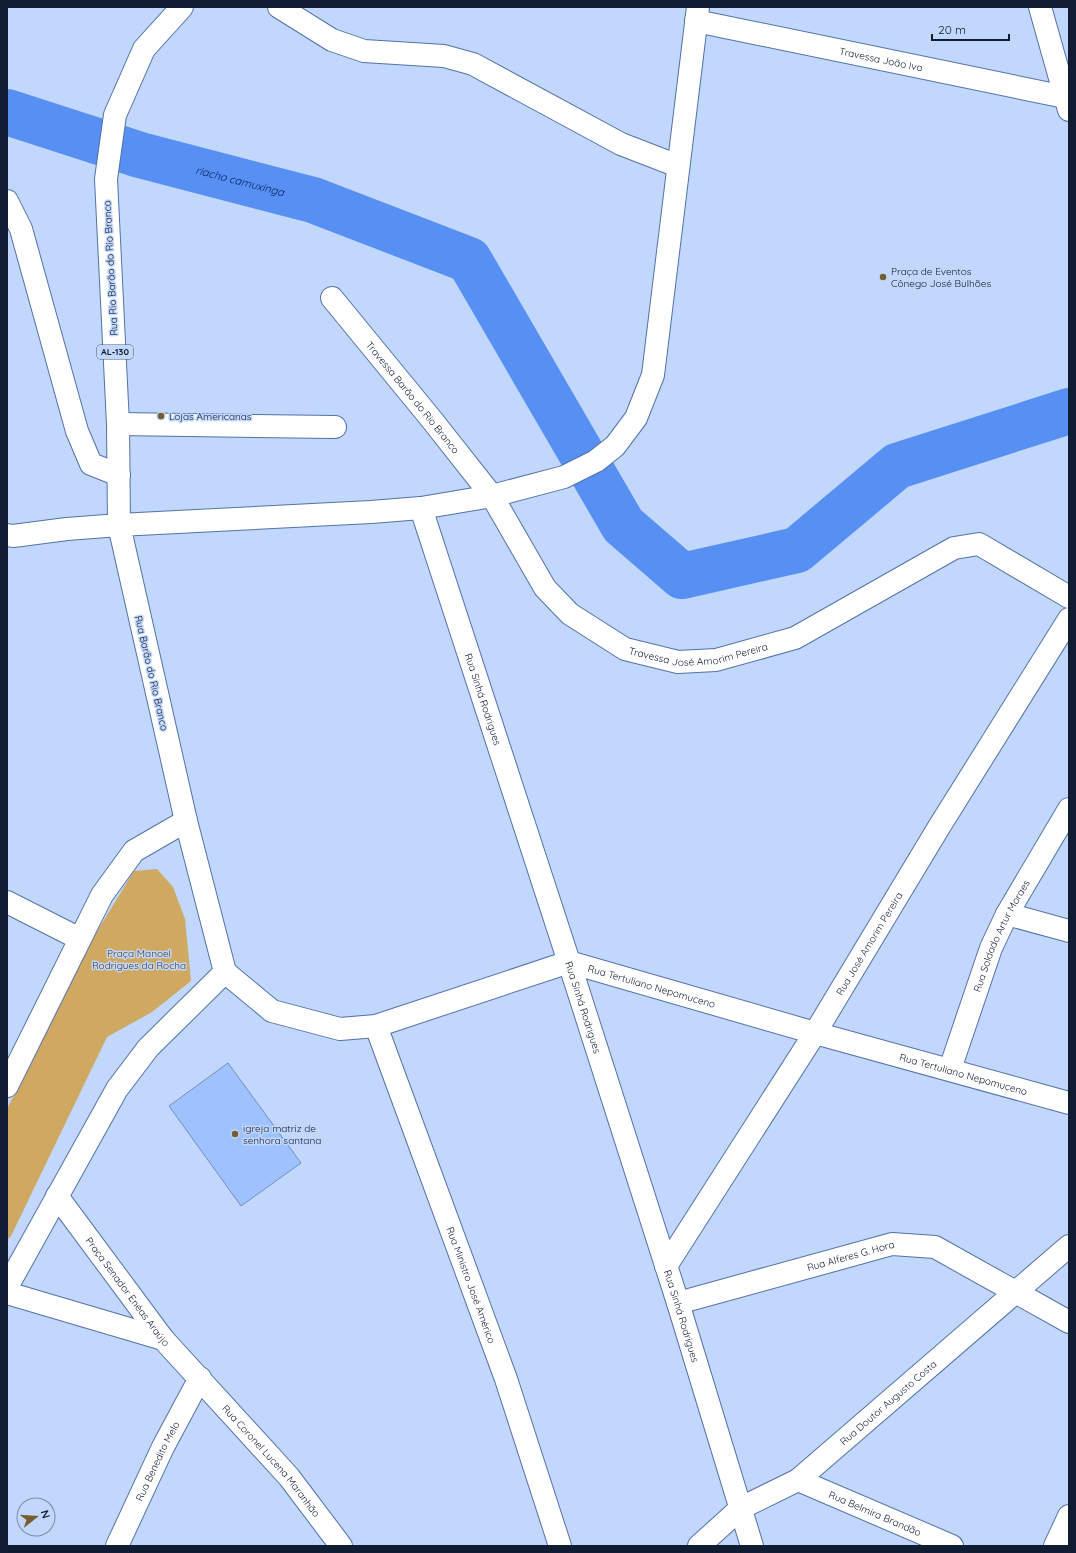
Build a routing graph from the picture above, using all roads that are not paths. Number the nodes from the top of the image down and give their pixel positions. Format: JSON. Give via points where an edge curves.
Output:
{"nodes":[{"id":1,"x":182,"y":7,"type":"edge"},
{"id":2,"x":279,"y":7,"type":"edge"},
{"id":3,"x":1040,"y":7,"type":"edge"},
{"id":4,"x":697,"y":14,"type":"edge"},
{"id":5,"x":1068,"y":101,"type":"edge"},
{"id":6,"x":678,"y":166,"type":"junction"},
{"id":7,"x":7,"y":201,"type":"edge"},
{"id":8,"x":332,"y":298,"type":"dead end"},
{"id":9,"x":118,"y":424,"type":"junction"},
{"id":10,"x":335,"y":427,"type":"dead end"},
{"id":11,"x":118,"y":475,"type":"junction"},
{"id":12,"x":492,"y":496,"type":"junction"},
{"id":13,"x":421,"y":508,"type":"junction"},
{"id":14,"x":119,"y":525,"type":"junction"},
{"id":15,"x":9,"y":537,"type":"edge"},
{"id":16,"x":1069,"y":597,"type":"edge"},
{"id":17,"x":1069,"y":619,"type":"edge"},
{"id":18,"x":1069,"y":809,"type":"edge"},
{"id":19,"x":186,"y":821,"type":"junction"},
{"id":20,"x":7,"y":902,"type":"edge"},
{"id":21,"x":1007,"y":914,"type":"junction"},
{"id":22,"x":1069,"y":931,"type":"edge"},
{"id":23,"x":80,"y":939,"type":"junction"},
{"id":24,"x":570,"y":962,"type":"junction"},
{"id":25,"x":225,"y":972,"type":"junction"},
{"id":26,"x":376,"y":1026,"type":"junction"},
{"id":27,"x":815,"y":1033,"type":"junction"},
{"id":28,"x":950,"y":1069,"type":"junction"},
{"id":29,"x":7,"y":1086,"type":"edge"},
{"id":30,"x":1069,"y":1103,"type":"edge"},
{"id":31,"x":57,"y":1196,"type":"junction"},
{"id":32,"x":1069,"y":1246,"type":"edge"},
{"id":33,"x":666,"y":1266,"type":"junction"},
{"id":34,"x":7,"y":1287,"type":"edge"},
{"id":35,"x":1016,"y":1292,"type":"junction"},
{"id":36,"x":7,"y":1293,"type":"edge"},
{"id":37,"x":678,"y":1303,"type":"junction"},
{"id":38,"x":1069,"y":1322,"type":"edge"},
{"id":39,"x":163,"y":1339,"type":"junction"},
{"id":40,"x":200,"y":1378,"type":"junction"},
{"id":41,"x":798,"y":1480,"type":"junction"},
{"id":42,"x":741,"y":1508,"type":"junction"},
{"id":43,"x":1069,"y":1516,"type":"edge"},
{"id":44,"x":117,"y":1546,"type":"edge"},
{"id":45,"x":340,"y":1546,"type":"edge"},
{"id":46,"x":560,"y":1546,"type":"edge"},
{"id":47,"x":699,"y":1546,"type":"edge"},
{"id":48,"x":752,"y":1546,"type":"edge"},
{"id":49,"x":952,"y":1546,"type":"edge"},
{"id":50,"x":1056,"y":1546,"type":"edge"}],
"edges":[{"from":1,"to":9,"type":"street","name":"Rua Rio Barão do Rio Branco","number":"AL-130","via":[[144,49],[115,115],[106,179]]},
{"from":2,"to":6,"type":"street","via":[[332,40],[364,51],[444,56],[473,64],[621,144]]},
{"from":3,"to":5,"type":"street"},
{"from":4,"to":5,"type":"street","name":"Travessa João Ivo"},
{"from":4,"to":6,"type":"street"},
{"from":6,"to":12,"type":"street","via":[[653,375],[636,418],[615,446],[596,461],[564,477]]},
{"from":7,"to":11,"type":"street","via":[[21,229],[77,431],[91,464]]},
{"from":8,"to":12,"type":"street","name":"Travessa Barão do Rio Branco"},
{"from":9,"to":10,"type":"street"},
{"from":9,"to":11,"type":"street","name":"Rua Rio Barão do Rio Branco","number":"AL-130"},
{"from":11,"to":14,"type":"street","name":"Rua Rio Barão do Rio Branco","number":"AL-130"},
{"from":12,"to":13,"type":"street"},
{"from":12,"to":16,"type":"street","name":"Travessa José Amorim Pereira","via":[[545,588],[570,614],[625,648],[678,662],[716,660],[795,638],[954,548],[978,544]]},
{"from":13,"to":14,"type":"street"},
{"from":13,"to":24,"type":"street","name":"Rua Sinhá Rodrigues"},
{"from":14,"to":15,"type":"street"},
{"from":14,"to":19,"type":"street","name":"Rua Barão do Rio Branco"},
{"from":17,"to":27,"type":"street","name":"Rua José Amorim Pereira","via":[[939,827]]},
{"from":18,"to":21,"type":"street","name":"Rua Soldado Artur Moraes"},
{"from":19,"to":23,"type":"street","via":[[134,851],[102,895]]},
{"from":19,"to":25,"type":"street"},
{"from":20,"to":23,"type":"street"},
{"from":21,"to":22,"type":"street"},
{"from":21,"to":28,"type":"street","name":"Rua Soldado Artur Moraes","via":[[991,948]]},
{"from":23,"to":29,"type":"street"},
{"from":24,"to":26,"type":"street"},
{"from":24,"to":27,"type":"street","name":"Rua Tertuliano Nepomuceno"},
{"from":24,"to":33,"type":"street","name":"Rua Sinhá Rodrigues"},
{"from":25,"to":26,"type":"street","via":[[272,1011],[340,1029]]},
{"from":25,"to":31,"type":"street","via":[[148,1048],[117,1089]]},
{"from":26,"to":46,"type":"street","name":"Rua Ministro José Américo","via":[[506,1379]]},
{"from":27,"to":28,"type":"street","name":"Rua Tertuliano Nepomuceno"},
{"from":27,"to":33,"type":"street","name":"Rua José Amorim Pereira"},
{"from":28,"to":30,"type":"street","name":"Rua Tertuliano Nepomuceno"},
{"from":31,"to":34,"type":"street"},
{"from":31,"to":39,"type":"street","name":"Praça Senador Enéas Araújo"},
{"from":32,"to":35,"type":"street","name":"Rua Doutor Augusto Costa"},
{"from":33,"to":37,"type":"street","name":"Rua Sinhá Rodrigues"},
{"from":35,"to":37,"type":"street","name":"Rua Alferes G. Hora","via":[[934,1247],[892,1244]]},
{"from":35,"to":38,"type":"street","name":"Rua Alferes G. Hora"},
{"from":35,"to":41,"type":"street","name":"Rua Doutor Augusto Costa"},
{"from":36,"to":39,"type":"street","name":"Praça Senador Enéas Araújo"},
{"from":37,"to":42,"type":"street","name":"Rua Sinhá Rodrigues"},
{"from":39,"to":40,"type":"street","name":"Rua Coronel Lucena Maranhão"},
{"from":40,"to":44,"type":"street","name":"Rua Benedito Melo","via":[[163,1448]]},
{"from":40,"to":45,"type":"street","name":"Rua Coronel Lucena Maranhão","via":[[289,1478]]},
{"from":41,"to":42,"type":"street","name":"Rua Doutor Augusto Costa"},
{"from":41,"to":49,"type":"street","name":"Rua Belmira Brandão"},
{"from":42,"to":47,"type":"street","name":"Rua Doutor Augusto Costa"},
{"from":42,"to":48,"type":"street","name":"Rua Sinhá Rodrigues"},
{"from":43,"to":50,"type":"street"}]}
